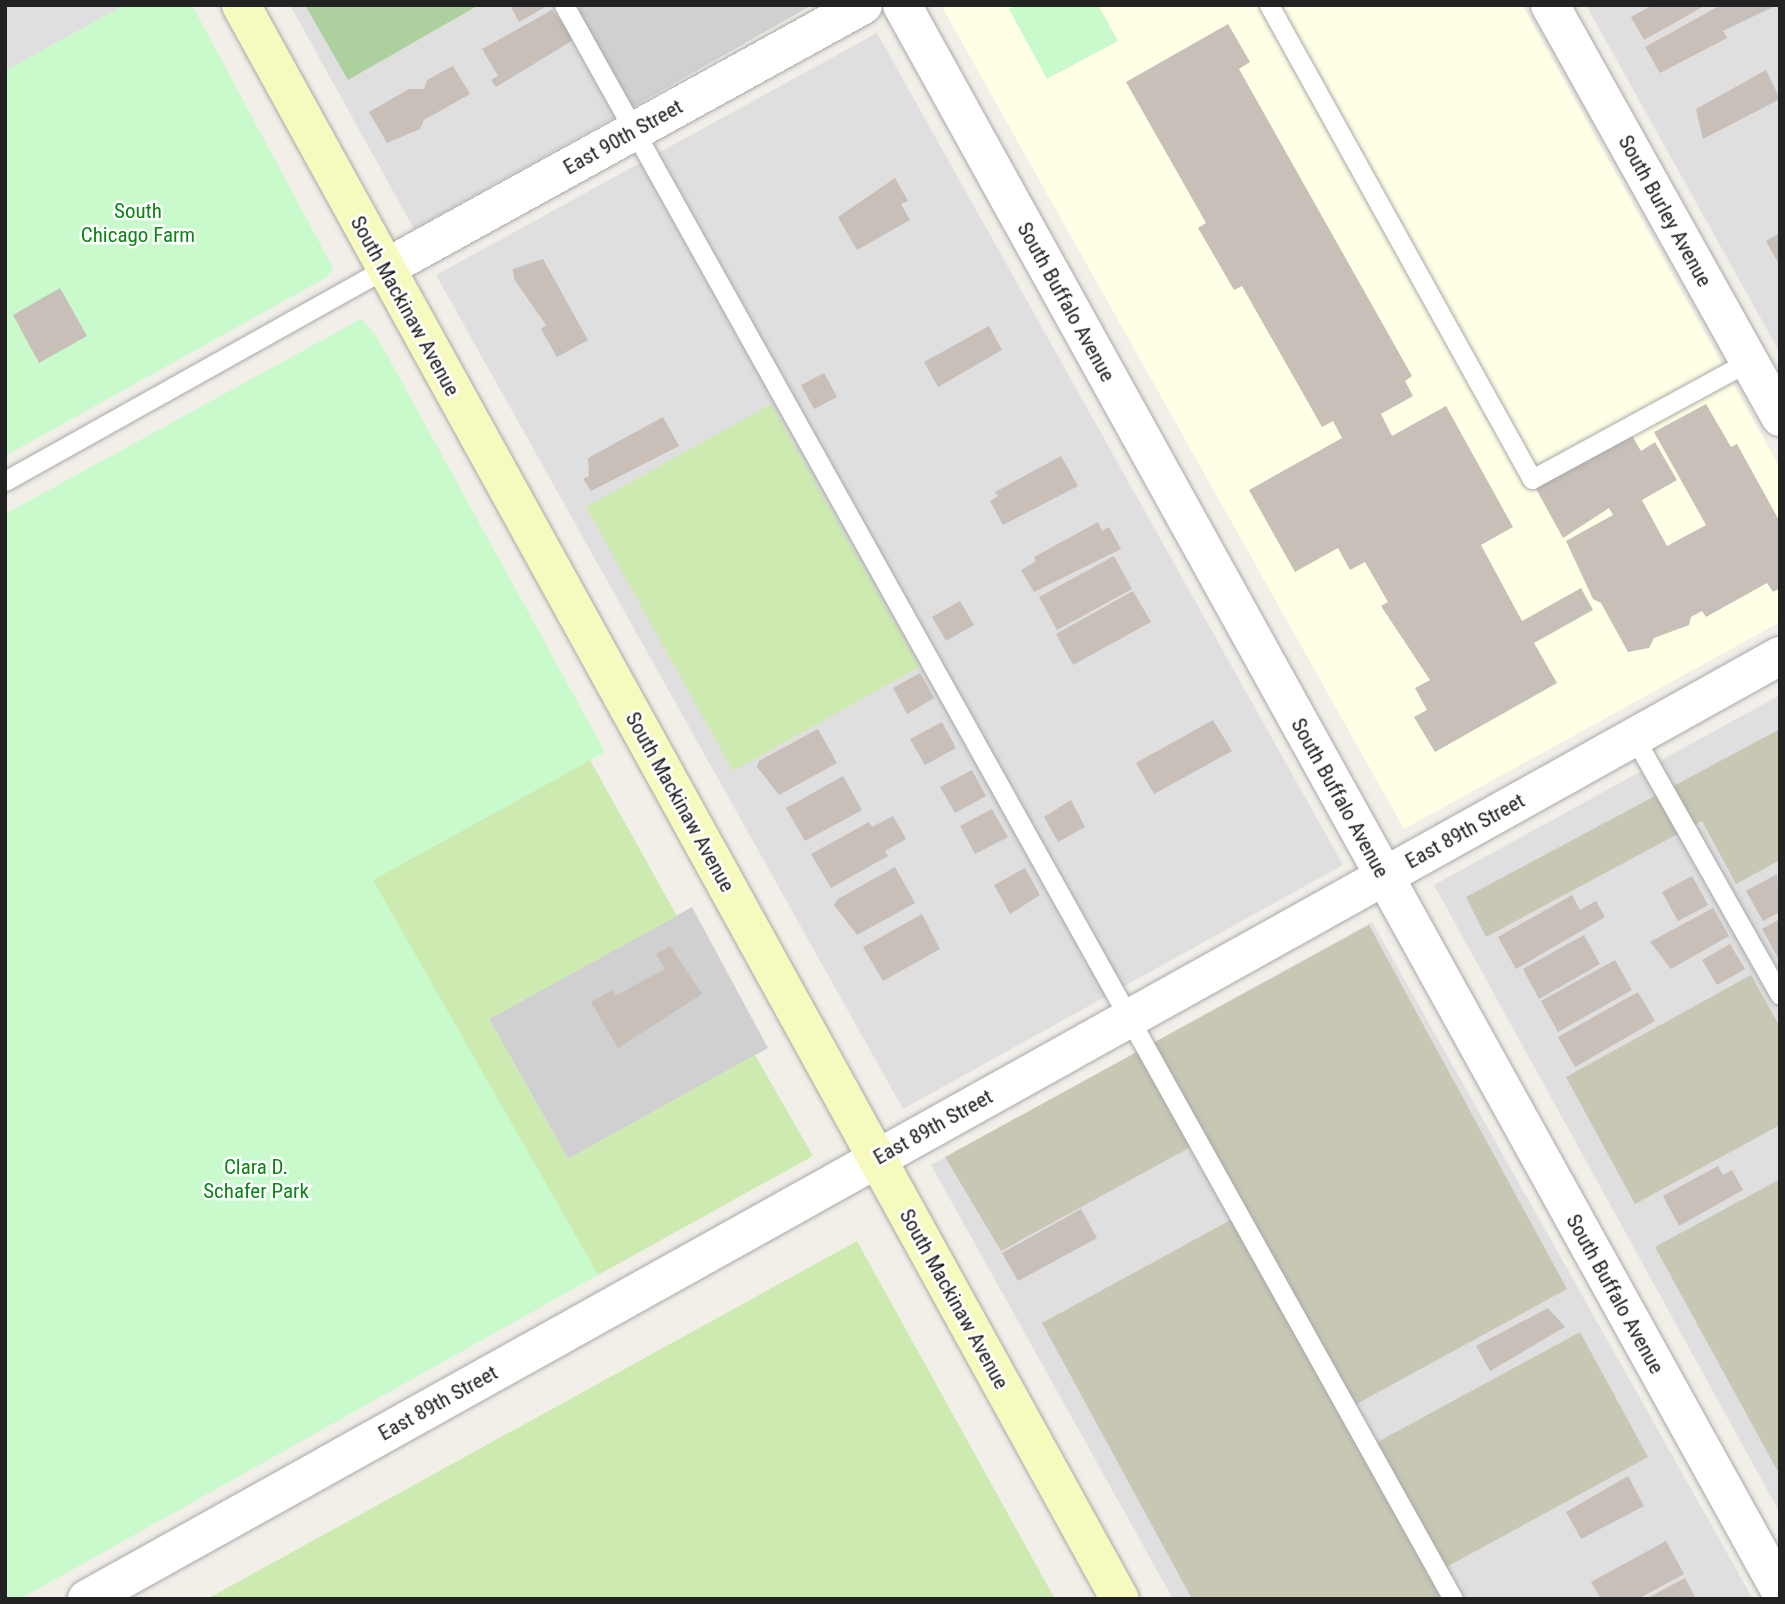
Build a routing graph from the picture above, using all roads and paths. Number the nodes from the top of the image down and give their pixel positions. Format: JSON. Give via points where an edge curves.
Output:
{"nodes":[{"id":1,"x":241,"y":5,"type":"edge"},
{"id":2,"x":564,"y":5,"type":"edge"},
{"id":3,"x":863,"y":5,"type":"edge"},
{"id":4,"x":902,"y":5,"type":"edge"},
{"id":5,"x":1269,"y":5,"type":"edge"},
{"id":6,"x":1550,"y":5,"type":"edge"},
{"id":7,"x":635,"y":131,"type":"junction"},
{"id":8,"x":384,"y":269,"type":"junction"},
{"id":9,"x":1749,"y":361,"type":"junction"},
{"id":10,"x":1780,"y":417,"type":"edge"},
{"id":11,"x":5,"y":481,"type":"edge"},
{"id":12,"x":1780,"y":656,"type":"edge"},
{"id":13,"x":1634,"y":737,"type":"junction"},
{"id":14,"x":1383,"y":877,"type":"junction"},
{"id":15,"x":1780,"y":995,"type":"edge"},
{"id":16,"x":1126,"y":1020,"type":"junction"},
{"id":17,"x":877,"y":1159,"type":"junction"},
{"id":18,"x":1780,"y":1591,"type":"edge"},
{"id":19,"x":87,"y":1599,"type":"edge"},
{"id":20,"x":1120,"y":1599,"type":"edge"},
{"id":21,"x":1453,"y":1599,"type":"edge"}],
"edges":[{"from":1,"to":8,"type":"main road","name":"South Mackinaw Avenue"},
{"from":2,"to":7,"type":"lane"},
{"from":3,"to":7,"type":"street","name":"East 90th Street"},
{"from":4,"to":14,"type":"street","name":"South Buffalo Avenue"},
{"from":5,"to":9,"type":"lane","via":[[1532,479]]},
{"from":6,"to":9,"type":"street","name":"South Burley Avenue"},
{"from":7,"to":8,"type":"street","name":"East 90th Street"},
{"from":7,"to":16,"type":"lane"},
{"from":8,"to":11,"type":"lane"},
{"from":8,"to":17,"type":"main road","name":"South Mackinaw Avenue"},
{"from":9,"to":10,"type":"street","name":"South Burley Avenue"},
{"from":12,"to":13,"type":"street","name":"East 89th Street"},
{"from":13,"to":14,"type":"street","name":"East 89th Street"},
{"from":13,"to":15,"type":"lane"},
{"from":14,"to":16,"type":"street","name":"East 89th Street"},
{"from":14,"to":18,"type":"street","name":"South Buffalo Avenue"},
{"from":16,"to":17,"type":"street","name":"East 89th Street"},
{"from":16,"to":21,"type":"lane"},
{"from":17,"to":19,"type":"street","name":"East 89th Street"},
{"from":17,"to":20,"type":"main road","name":"South Mackinaw Avenue"}]}
